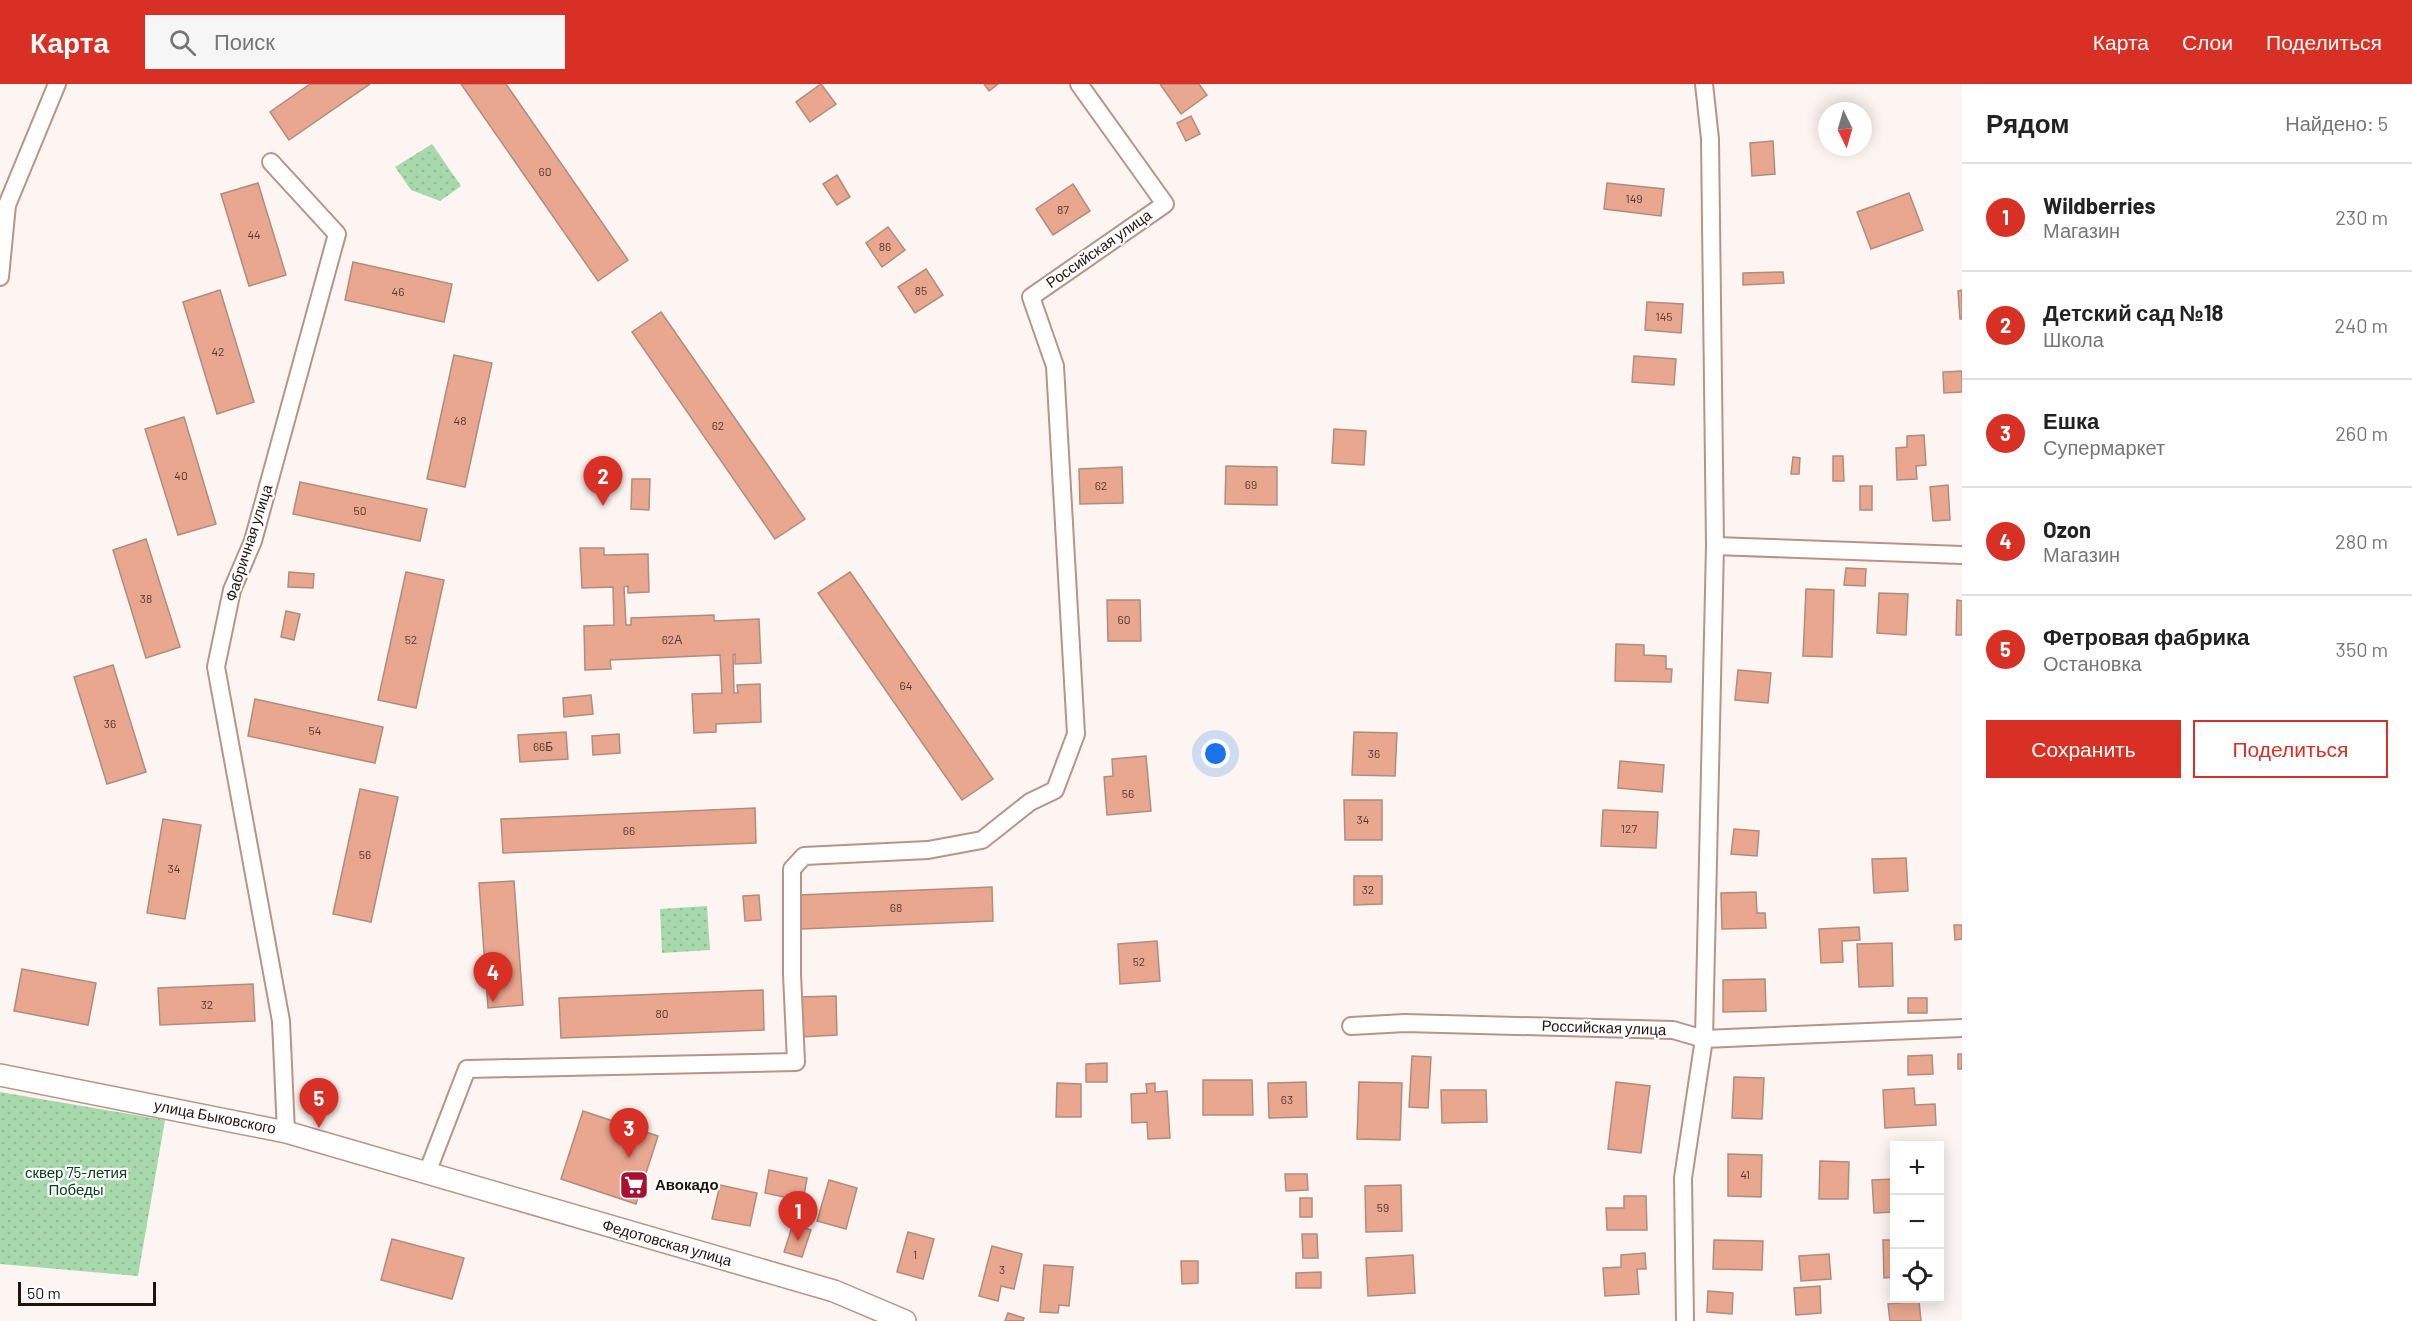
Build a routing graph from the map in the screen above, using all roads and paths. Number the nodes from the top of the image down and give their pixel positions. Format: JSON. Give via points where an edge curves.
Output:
{"nodes":[{"id":1,"x":57,"y":84,"type":"edge"},
{"id":2,"x":1079,"y":84,"type":"edge"},
{"id":3,"x":1704,"y":84,"type":"edge"},
{"id":4,"x":271,"y":162,"type":"dead end"},
{"id":5,"x":0,"y":277,"type":"edge"},
{"id":6,"x":1715,"y":546,"type":"junction"},
{"id":7,"x":1962,"y":555,"type":"edge"},
{"id":8,"x":1351,"y":1026,"type":"dead end"},
{"id":9,"x":1962,"y":1028,"type":"edge"},
{"id":10,"x":1704,"y":1040,"type":"junction"},
{"id":11,"x":0,"y":1074,"type":"edge"},
{"id":12,"x":286,"y":1132,"type":"junction"},
{"id":13,"x":427,"y":1173,"type":"junction"},
{"id":14,"x":904,"y":1321,"type":"edge"},
{"id":15,"x":1685,"y":1321,"type":"edge"}],
"edges":[{"from":1,"to":5,"type":"street","via":[[7,205]]},
{"from":2,"to":13,"type":"street","name":"Российская улица","via":[[1165,204],[1031,297],[1055,366],[1076,734],[1055,790],[1030,802],[982,840],[928,850],[804,856],[792,869],[796,1062],[467,1069]]},
{"from":3,"to":6,"type":"street","via":[[1710,139]]},
{"from":4,"to":12,"type":"street","name":"Фабричная улица","via":[[337,234],[253,541],[232,590],[216,667],[281,1021]]},
{"from":6,"to":7,"type":"street"},
{"from":6,"to":10,"type":"street"},
{"from":8,"to":10,"type":"street","name":"Российская улица","via":[[1405,1023],[1673,1030]]},
{"from":9,"to":10,"type":"street","name":"Российская улица"},
{"from":10,"to":15,"type":"street","via":[[1683,1178]]},
{"from":11,"to":12,"type":"street","name":"улица Быковского"},
{"from":12,"to":13,"type":"street","name":"улица Быковского"},
{"from":13,"to":14,"type":"street","name":"Федотовская улица","via":[[834,1291]]}]}
